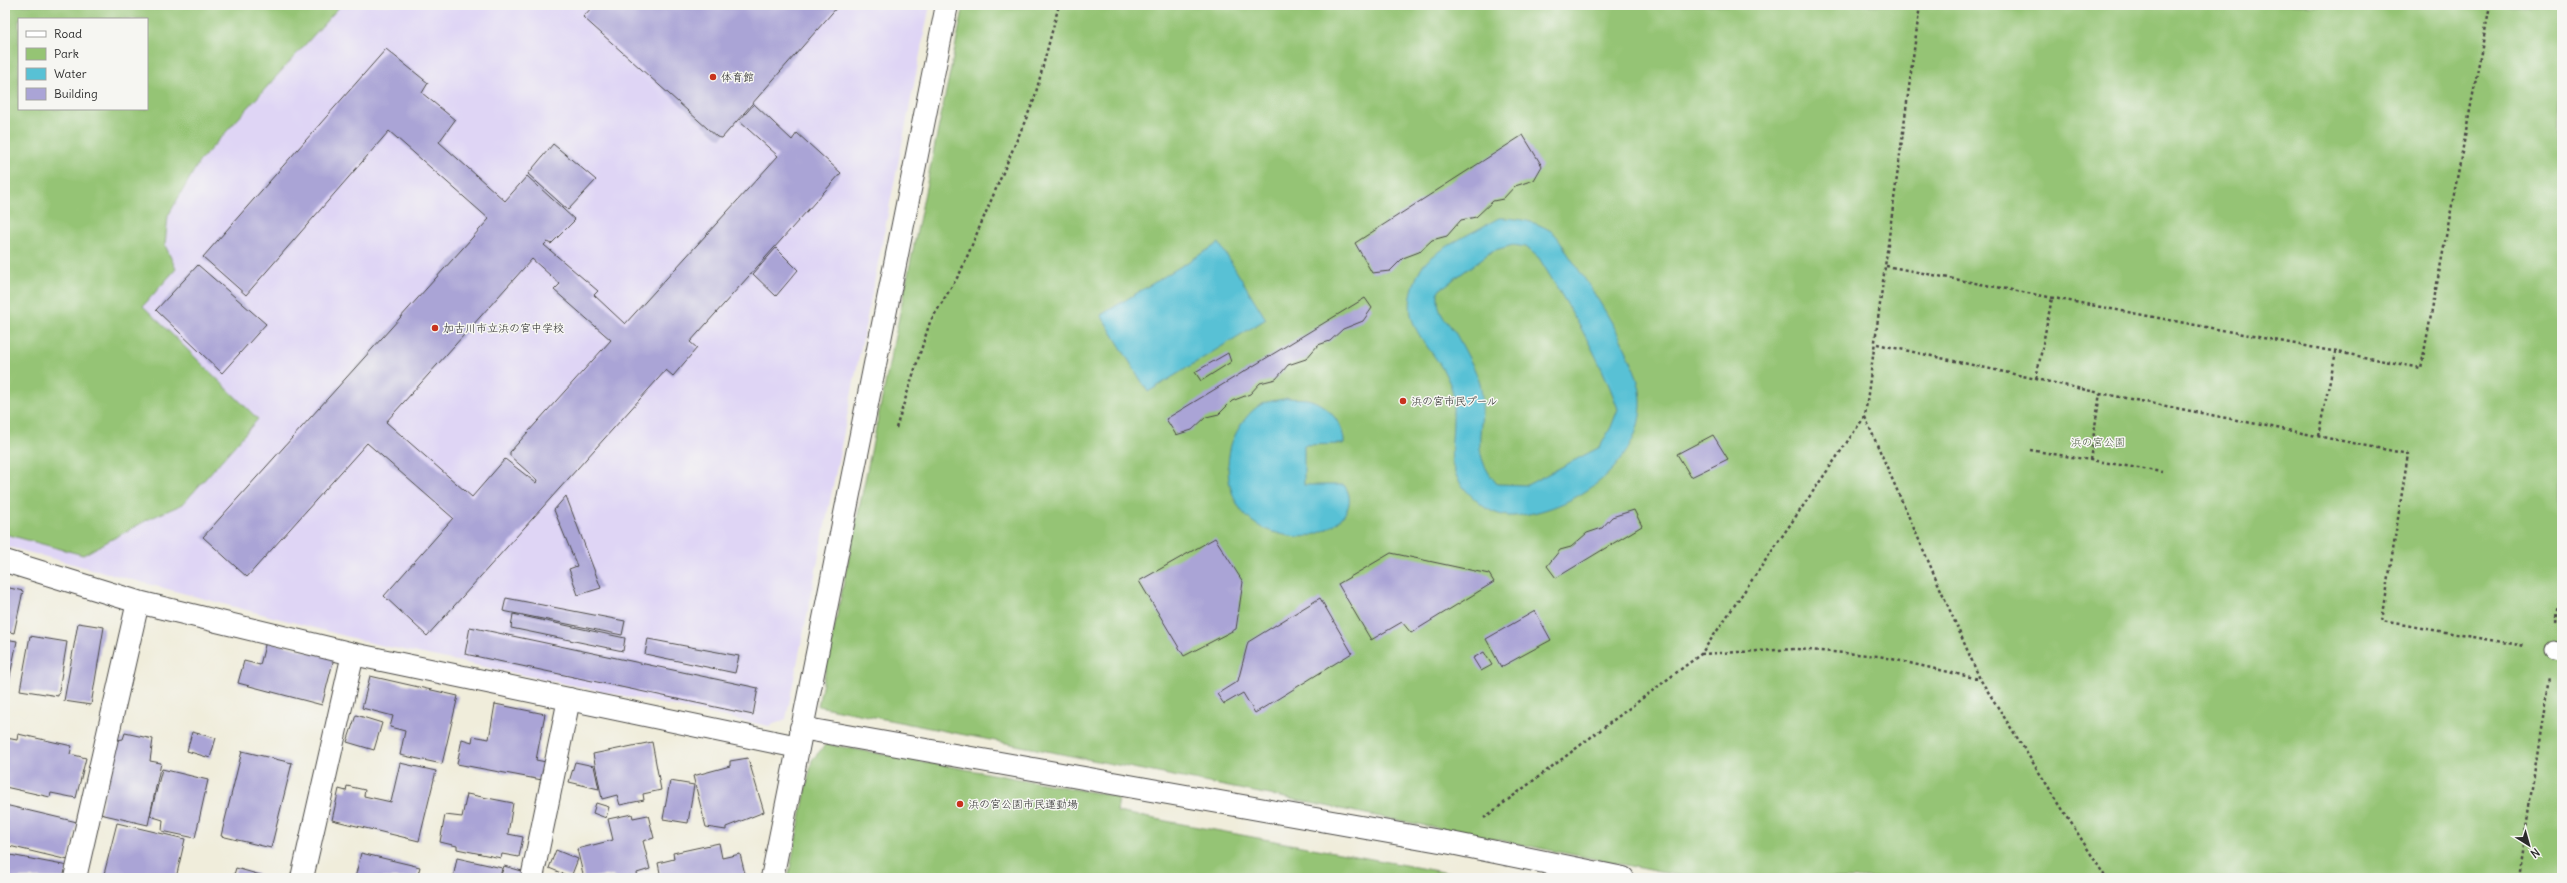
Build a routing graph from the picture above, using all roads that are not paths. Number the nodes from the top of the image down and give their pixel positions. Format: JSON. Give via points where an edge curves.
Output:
{"nodes":[{"id":1,"x":947,"y":5,"type":"edge"},
{"id":2,"x":5,"y":561,"type":"edge"},
{"id":3,"x":138,"y":602,"type":"junction"},
{"id":4,"x":353,"y":654,"type":"junction"},
{"id":5,"x":569,"y":699,"type":"junction"},
{"id":6,"x":800,"y":738,"type":"junction"},
{"id":7,"x":75,"y":878,"type":"edge"},
{"id":8,"x":302,"y":878,"type":"edge"},
{"id":9,"x":532,"y":878,"type":"edge"},
{"id":10,"x":772,"y":878,"type":"edge"},
{"id":11,"x":1623,"y":878,"type":"edge"}],
"edges":[{"from":1,"to":6,"type":"street"},
{"from":2,"to":3,"type":"street"},
{"from":3,"to":4,"type":"street"},
{"from":3,"to":7,"type":"street"},
{"from":4,"to":5,"type":"street"},
{"from":4,"to":8,"type":"street"},
{"from":5,"to":6,"type":"street"},
{"from":5,"to":9,"type":"street"},
{"from":6,"to":10,"type":"street"},
{"from":6,"to":11,"type":"street","via":[[1451,843]]}]}
